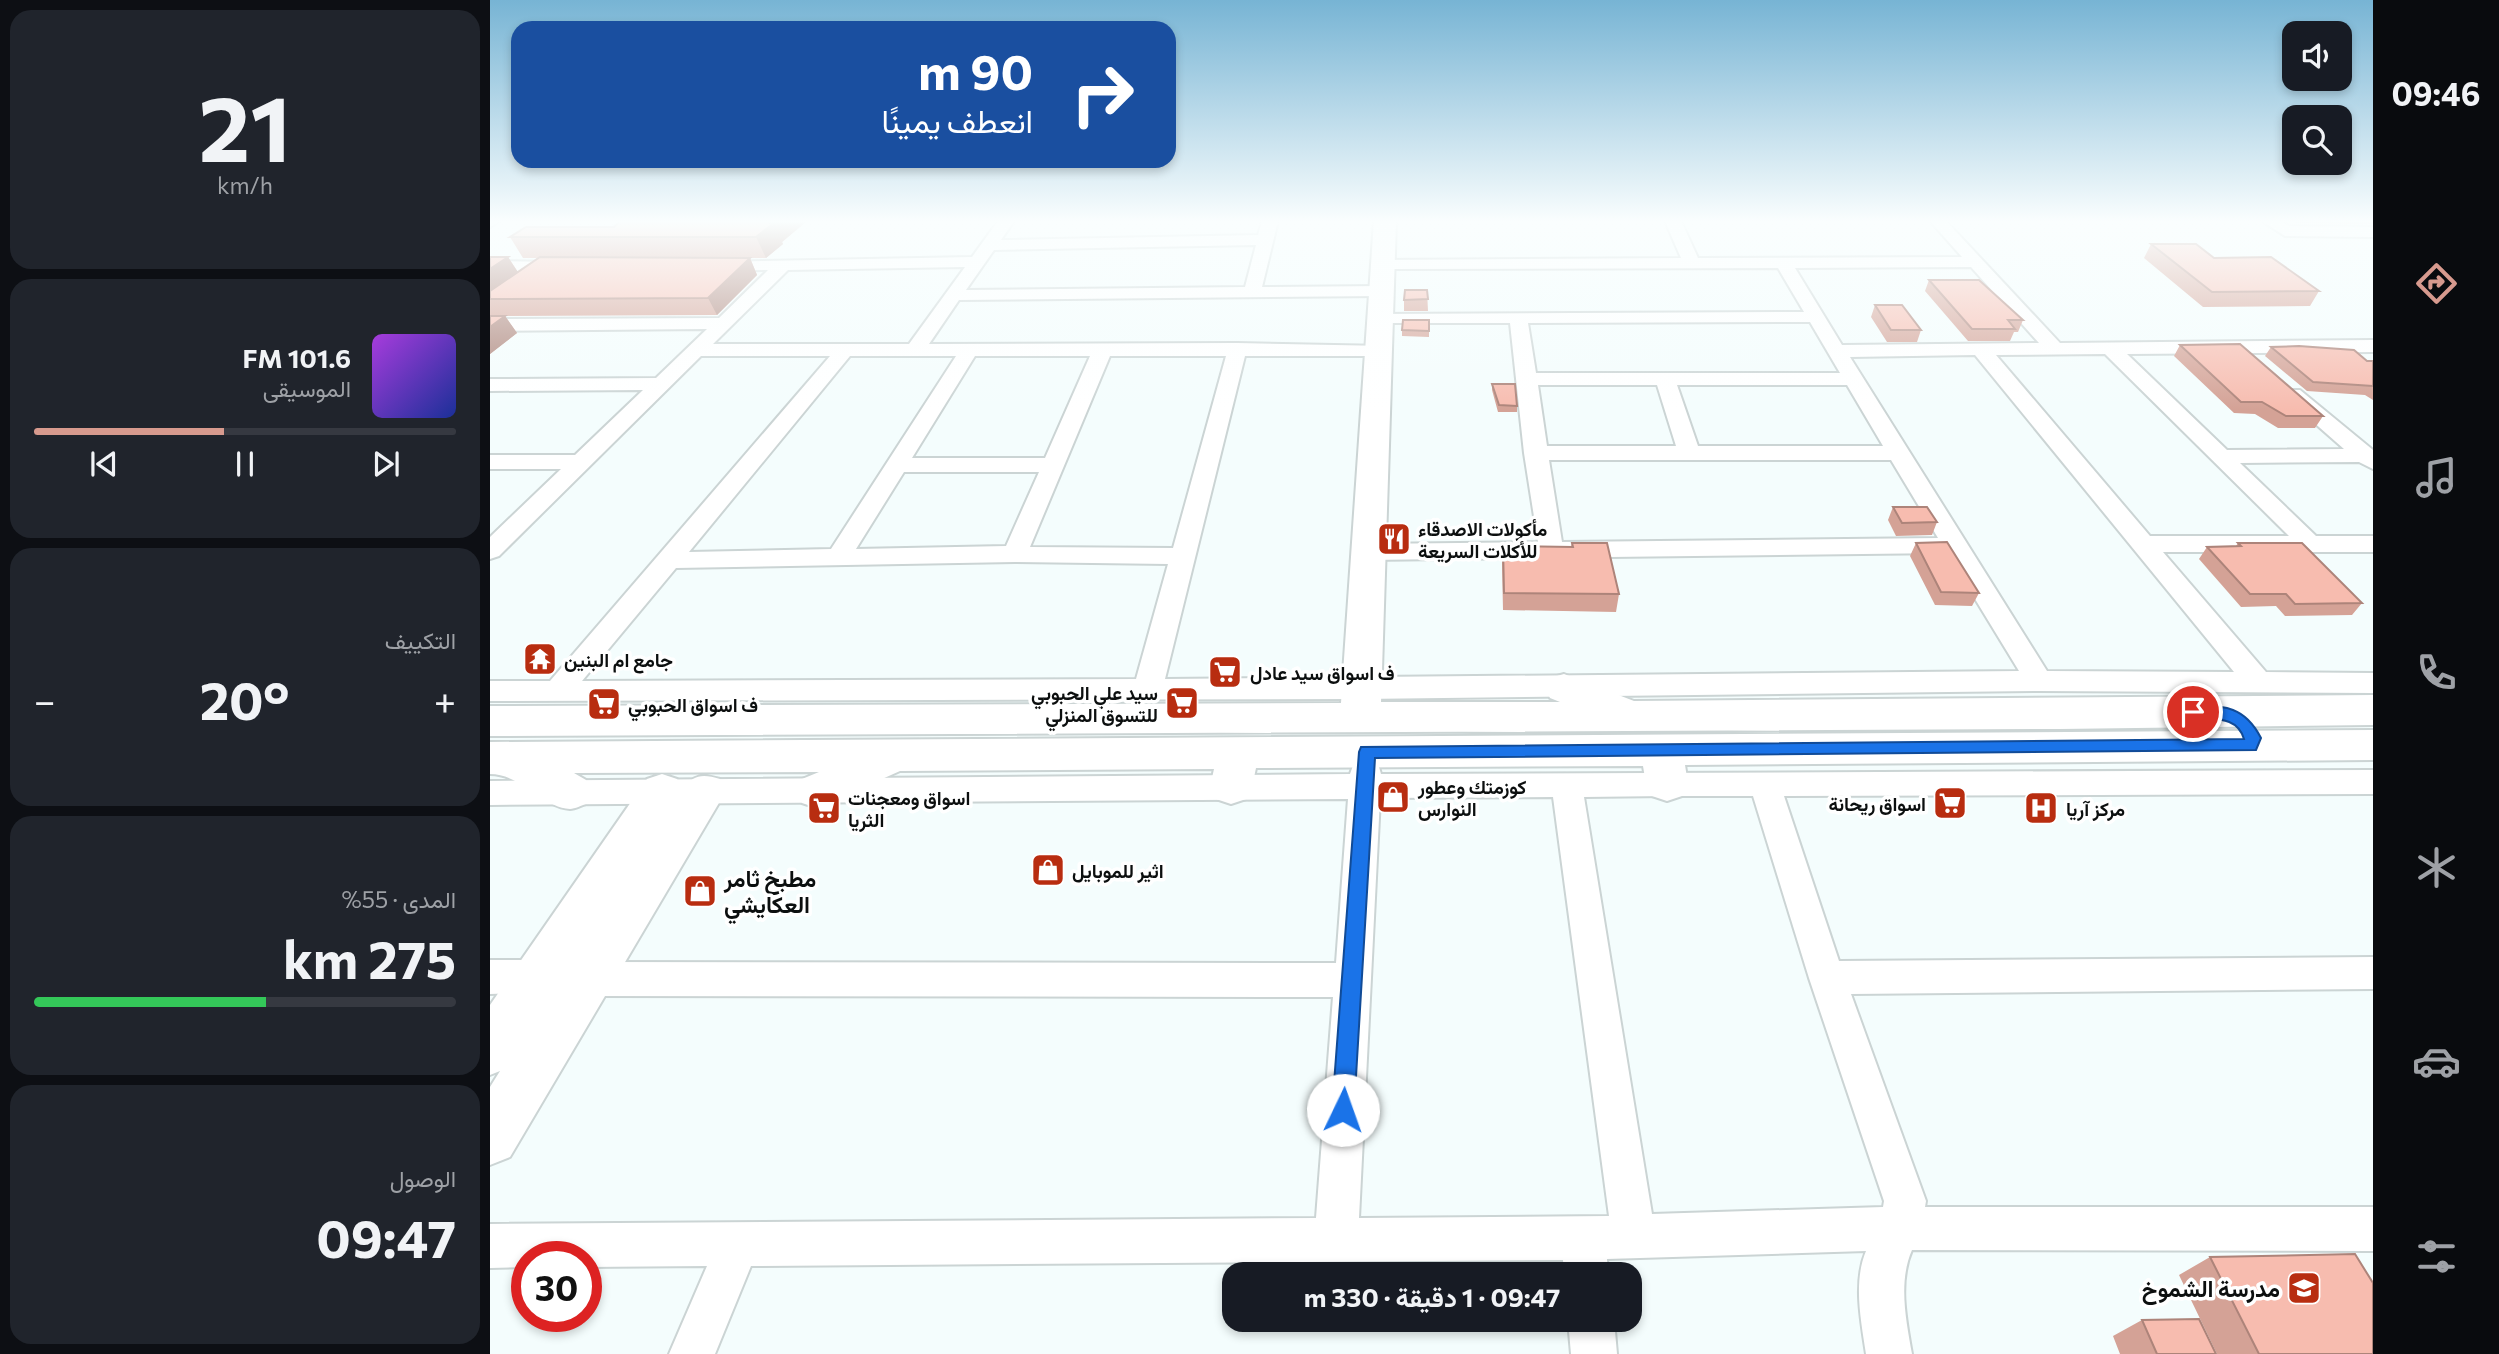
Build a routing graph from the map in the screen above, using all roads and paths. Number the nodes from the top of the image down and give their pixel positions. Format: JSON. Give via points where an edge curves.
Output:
{"nodes":[{"id":1,"x":764,"y":284,"type":"edge"},
{"id":2,"x":962,"y":284,"type":"edge"},
{"id":3,"x":1254,"y":284,"type":"edge"},
{"id":4,"x":1382,"y":284,"type":"edge"},
{"id":5,"x":1460,"y":284,"type":"edge"},
{"id":6,"x":1796,"y":284,"type":"edge"},
{"id":7,"x":1996,"y":284,"type":"edge"},
{"id":8,"x":1382,"y":291,"type":"junction"},
{"id":9,"x":1252,"y":292,"type":"junction"},
{"id":10,"x":954,"y":295,"type":"junction"},
{"id":11,"x":1816,"y":317,"type":"junction"},
{"id":12,"x":1518,"y":318,"type":"junction"},
{"id":13,"x":726,"y":323,"type":"junction"},
{"id":14,"x":490,"y":325,"type":"edge"},
{"id":15,"x":2237,"y":346,"type":"junction"},
{"id":16,"x":2372,"y":347,"type":"edge"},
{"id":17,"x":2054,"y":348,"type":"junction"},
{"id":18,"x":1103,"y":349,"type":"junction"},
{"id":19,"x":1237,"y":349,"type":"junction"},
{"id":20,"x":2110,"y":349,"type":"junction"},
{"id":21,"x":698,"y":350,"type":"junction"},
{"id":22,"x":915,"y":350,"type":"junction"},
{"id":23,"x":969,"y":350,"type":"junction"},
{"id":24,"x":1379,"y":350,"type":"junction"},
{"id":25,"x":1981,"y":350,"type":"junction"},
{"id":26,"x":844,"y":351,"type":"junction"},
{"id":27,"x":1837,"y":351,"type":"junction"},
{"id":28,"x":1528,"y":379,"type":"junction"},
{"id":29,"x":1665,"y":379,"type":"junction"},
{"id":30,"x":1854,"y":379,"type":"junction"},
{"id":31,"x":662,"y":384,"type":"junction"},
{"id":32,"x":490,"y":386,"type":"edge"},
{"id":33,"x":1535,"y":453,"type":"junction"},
{"id":34,"x":1689,"y":453,"type":"junction"},
{"id":35,"x":1898,"y":453,"type":"junction"},
{"id":36,"x":2220,"y":457,"type":"junction"},
{"id":37,"x":2369,"y":459,"type":"edge"},
{"id":38,"x":490,"y":462,"type":"edge"},
{"id":39,"x":582,"y":462,"type":"junction"},
{"id":40,"x":1053,"y":464,"type":"junction"},
{"id":41,"x":897,"y":465,"type":"junction"},
{"id":42,"x":2309,"y":543,"type":"junction"},
{"id":43,"x":2143,"y":544,"type":"junction"},
{"id":44,"x":2373,"y":544,"type":"edge"},
{"id":45,"x":1954,"y":545,"type":"junction"},
{"id":46,"x":1551,"y":550,"type":"junction"},
{"id":47,"x":490,"y":551,"type":"edge"},
{"id":48,"x":1368,"y":552,"type":"junction"},
{"id":49,"x":1014,"y":554,"type":"junction"},
{"id":50,"x":1183,"y":555,"type":"junction"},
{"id":51,"x":839,"y":557,"type":"junction"},
{"id":52,"x":666,"y":560,"type":"junction"},
{"id":53,"x":2039,"y":681,"type":"junction"},
{"id":54,"x":2259,"y":683,"type":"junction"},
{"id":55,"x":2373,"y":683,"type":"edge"},
{"id":56,"x":1564,"y":688,"type":"junction"},
{"id":57,"x":1148,"y":689,"type":"junction"},
{"id":58,"x":1250,"y":689,"type":"junction"},
{"id":59,"x":490,"y":691,"type":"edge"},
{"id":60,"x":557,"y":692,"type":"junction"},
{"id":61,"x":692,"y":692,"type":"junction"},
{"id":62,"x":2294,"y":710,"type":"junction"},
{"id":63,"x":2373,"y":710,"type":"edge"},
{"id":64,"x":2220,"y":712,"type":"junction"},
{"id":65,"x":1637,"y":716,"type":"junction"},
{"id":66,"x":1185,"y":719,"type":"junction"},
{"id":67,"x":490,"y":721,"type":"edge"},
{"id":68,"x":736,"y":721,"type":"junction"},
{"id":69,"x":1363,"y":736,"type":"junction"},
{"id":70,"x":2332,"y":745,"type":"junction"},
{"id":71,"x":2373,"y":745,"type":"edge"},
{"id":72,"x":2250,"y":746,"type":"junction"},
{"id":73,"x":897,"y":754,"type":"junction"},
{"id":74,"x":501,"y":758,"type":"edge"},
{"id":75,"x":1664,"y":766,"type":"junction"},
{"id":76,"x":1235,"y":770,"type":"junction"},
{"id":77,"x":2373,"y":782,"type":"edge"},
{"id":78,"x":1764,"y":783,"type":"junction"},
{"id":79,"x":1567,"y":785,"type":"junction"},
{"id":80,"x":683,"y":791,"type":"junction"},
{"id":81,"x":817,"y":791,"type":"junction"},
{"id":82,"x":571,"y":792,"type":"junction"},
{"id":83,"x":490,"y":793,"type":"edge"},
{"id":84,"x":2373,"y":973,"type":"edge"},
{"id":85,"x":539,"y":976,"type":"junction"},
{"id":86,"x":490,"y":977,"type":"edge"},
{"id":87,"x":1827,"y":978,"type":"junction"},
{"id":88,"x":588,"y":979,"type":"junction"},
{"id":89,"x":1351,"y":980,"type":"junction"},
{"id":90,"x":490,"y":1050,"type":"edge"},
{"id":91,"x":490,"y":1137,"type":"edge"},
{"id":92,"x":1900,"y":1228,"type":"junction"},
{"id":93,"x":2373,"y":1229,"type":"edge"},
{"id":94,"x":1634,"y":1237,"type":"junction"},
{"id":95,"x":1336,"y":1240,"type":"junction"},
{"id":96,"x":738,"y":1245,"type":"junction"},
{"id":97,"x":490,"y":1247,"type":"edge"},
{"id":98,"x":1584,"y":1256,"type":"edge"},
{"id":99,"x":1592,"y":1332,"type":"edge"},
{"id":100,"x":692,"y":1354,"type":"edge"},
{"id":101,"x":1594,"y":1354,"type":"edge"},
{"id":102,"x":1889,"y":1354,"type":"edge"}],
"edges":[{"from":1,"to":13,"type":"street"},
{"from":2,"to":10,"type":"street"},
{"from":3,"to":9,"type":"street"},
{"from":4,"to":8,"type":"main road"},
{"from":5,"to":8,"type":"street"},
{"from":6,"to":11,"type":"street"},
{"from":7,"to":17,"type":"street"},
{"from":8,"to":9,"type":"street"},
{"from":8,"to":12,"type":"street"},
{"from":8,"to":24,"type":"main road"},
{"from":9,"to":10,"type":"street"},
{"from":10,"to":22,"type":"street"},
{"from":11,"to":12,"type":"street"},
{"from":11,"to":27,"type":"street"},
{"from":12,"to":28,"type":"street"},
{"from":13,"to":14,"type":"street"},
{"from":13,"to":21,"type":"street"},
{"from":15,"to":16,"type":"street"},
{"from":15,"to":20,"type":"street"},
{"from":15,"to":37,"type":"street"},
{"from":17,"to":20,"type":"street"},
{"from":17,"to":25,"type":"street"},
{"from":18,"to":19,"type":"street"},
{"from":18,"to":23,"type":"street"},
{"from":18,"to":40,"type":"street"},
{"from":19,"to":24,"type":"street"},
{"from":19,"to":50,"type":"street"},
{"from":20,"to":36,"type":"street"},
{"from":21,"to":26,"type":"street"},
{"from":21,"to":31,"type":"street"},
{"from":22,"to":23,"type":"street"},
{"from":22,"to":26,"type":"street"},
{"from":23,"to":41,"type":"street"},
{"from":24,"to":48,"type":"main road"},
{"from":25,"to":27,"type":"street"},
{"from":25,"to":43,"type":"street"},
{"from":26,"to":52,"type":"street"},
{"from":27,"to":30,"type":"street"},
{"from":28,"to":29,"type":"street"},
{"from":28,"to":33,"type":"street"},
{"from":29,"to":30,"type":"street"},
{"from":29,"to":34,"type":"street"},
{"from":30,"to":35,"type":"street"},
{"from":31,"to":32,"type":"street"},
{"from":31,"to":39,"type":"street"},
{"from":33,"to":34,"type":"street"},
{"from":33,"to":46,"type":"street"},
{"from":34,"to":35,"type":"street"},
{"from":35,"to":45,"type":"street"},
{"from":36,"to":37,"type":"street"},
{"from":36,"to":42,"type":"street"},
{"from":38,"to":39,"type":"street"},
{"from":39,"to":47,"type":"street"},
{"from":40,"to":41,"type":"street"},
{"from":40,"to":49,"type":"street"},
{"from":41,"to":51,"type":"street"},
{"from":42,"to":43,"type":"street"},
{"from":42,"to":44,"type":"street"},
{"from":43,"to":54,"type":"street"},
{"from":45,"to":46,"type":"street"},
{"from":45,"to":53,"type":"street"},
{"from":46,"to":48,"type":"street"},
{"from":48,"to":69,"type":"main road"},
{"from":49,"to":50,"type":"street"},
{"from":49,"to":51,"type":"street"},
{"from":50,"to":57,"type":"street"},
{"from":51,"to":52,"type":"street"},
{"from":52,"to":60,"type":"street"},
{"from":53,"to":54,"type":"street"},
{"from":53,"to":56,"type":"street"},
{"from":54,"to":55,"type":"street"},
{"from":56,"to":65,"type":"main road"},
{"from":56,"to":69,"type":"street"},
{"from":57,"to":58,"type":"street"},
{"from":57,"to":61,"type":"street"},
{"from":58,"to":66,"type":"main road"},
{"from":58,"to":69,"type":"street"},
{"from":59,"to":60,"type":"street"},
{"from":60,"to":61,"type":"street"},
{"from":61,"to":68,"type":"main road"},
{"from":62,"to":63,"type":"main road"},
{"from":62,"to":64,"type":"main road"},
{"from":62,"to":70,"type":"main road","via":[[2303,729]]},
{"from":64,"to":65,"type":"main road"},
{"from":64,"to":72,"type":"main road","via":[[2247,727],[2253,738]]},
{"from":65,"to":69,"type":"main road"},
{"from":66,"to":68,"type":"main road"},
{"from":66,"to":69,"type":"main road"},
{"from":67,"to":68,"type":"main road"},
{"from":69,"to":75,"type":"main road"},
{"from":69,"to":76,"type":"main road"},
{"from":69,"to":79,"type":"street"},
{"from":69,"to":89,"type":"street"},
{"from":70,"to":71,"type":"main road"},
{"from":70,"to":72,"type":"main road"},
{"from":72,"to":75,"type":"main road"},
{"from":73,"to":74,"type":"main road"},
{"from":73,"to":76,"type":"main road"},
{"from":73,"to":81,"type":"main road"},
{"from":74,"to":82,"type":"main road"},
{"from":75,"to":78,"type":"street"},
{"from":75,"to":79,"type":"street"},
{"from":76,"to":81,"type":"street"},
{"from":77,"to":78,"type":"street"},
{"from":78,"to":87,"type":"street"},
{"from":79,"to":94,"type":"street"},
{"from":80,"to":81,"type":"street"},
{"from":80,"to":82,"type":"street"},
{"from":80,"to":85,"type":"main road"},
{"from":80,"to":88,"type":"main road"},
{"from":82,"to":83,"type":"street"},
{"from":84,"to":87,"type":"street"},
{"from":85,"to":86,"type":"street"},
{"from":85,"to":90,"type":"main road"},
{"from":87,"to":92,"type":"street","via":[[1905,1201]]},
{"from":88,"to":89,"type":"street"},
{"from":88,"to":91,"type":"main road"},
{"from":89,"to":95,"type":"street"},
{"from":92,"to":93,"type":"street"},
{"from":92,"to":94,"type":"street"},
{"from":92,"to":102,"type":"street","via":[[1882,1266]]},
{"from":94,"to":98,"type":"street"},
{"from":95,"to":96,"type":"street"},
{"from":95,"to":98,"type":"street"},
{"from":96,"to":97,"type":"street"},
{"from":96,"to":100,"type":"street"},
{"from":99,"to":101,"type":"street"}]}
